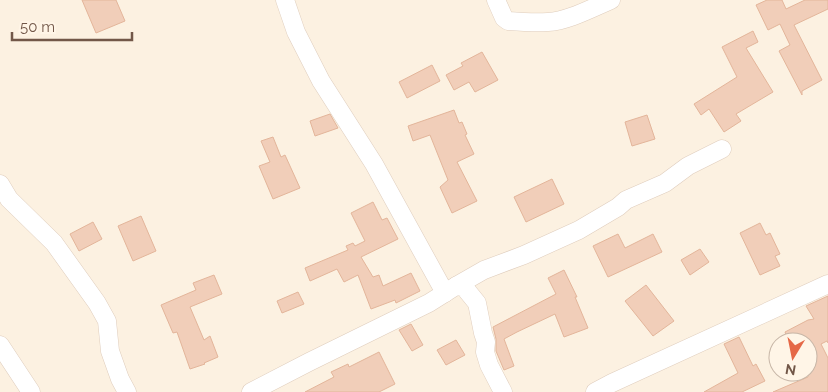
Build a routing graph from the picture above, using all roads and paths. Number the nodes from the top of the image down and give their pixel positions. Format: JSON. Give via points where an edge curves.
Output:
{"nodes":[{"id":1,"x":285,"y":0,"type":"edge"},
{"id":2,"x":496,"y":0,"type":"edge"},
{"id":3,"x":611,"y":0,"type":"edge"},
{"id":4,"x":722,"y":149,"type":"dead end"},
{"id":5,"x":0,"y":184,"type":"edge"},
{"id":6,"x":828,"y":284,"type":"edge"},
{"id":7,"x":450,"y":290,"type":"junction"},
{"id":8,"x":0,"y":345,"type":"edge"},
{"id":9,"x":31,"y":392,"type":"edge"},
{"id":10,"x":127,"y":392,"type":"edge"},
{"id":11,"x":251,"y":392,"type":"edge"},
{"id":12,"x":504,"y":392,"type":"edge"},
{"id":13,"x":595,"y":392,"type":"edge"}],
"edges":[{"from":1,"to":7,"type":"street","via":[[296,32],[321,81]]},
{"from":2,"to":3,"type":"street","via":[[508,21],[534,22],[550,22]]},
{"from":4,"to":7,"type":"street","via":[[688,166],[665,183],[626,200],[579,230],[484,270]]},
{"from":5,"to":10,"type":"street","via":[[9,199],[54,243],[97,302],[107,320],[110,351]]},
{"from":6,"to":13,"type":"street"},
{"from":7,"to":11,"type":"street"},
{"from":7,"to":12,"type":"street","via":[[464,287],[477,304],[486,342],[485,352]]},
{"from":8,"to":9,"type":"street"}]}
